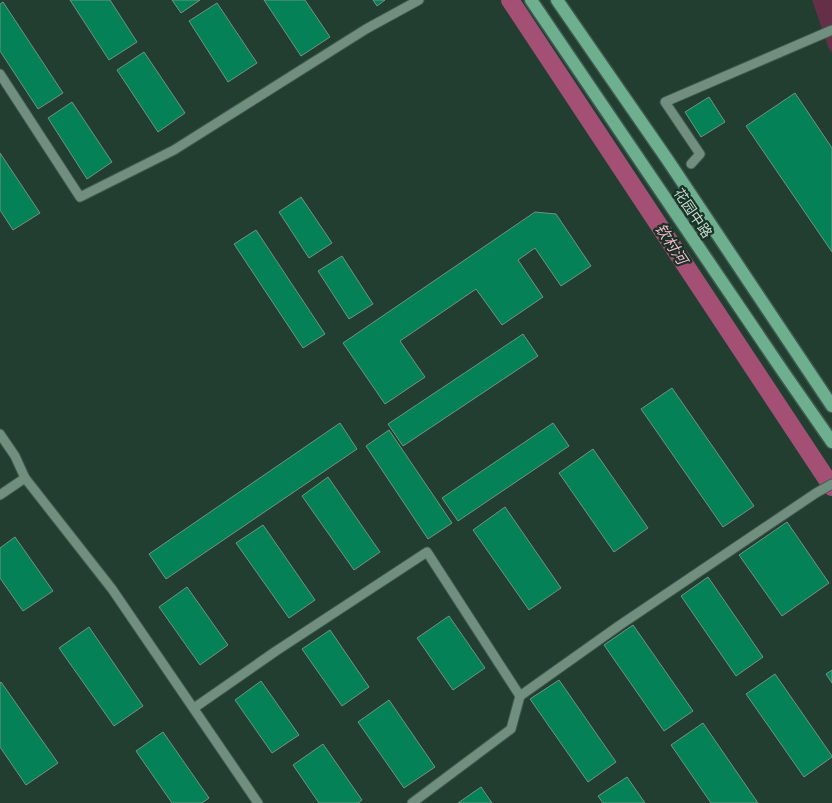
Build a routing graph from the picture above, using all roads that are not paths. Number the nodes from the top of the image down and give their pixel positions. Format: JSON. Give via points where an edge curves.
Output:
{"nodes":[{"id":1,"x":419,"y":0,"type":"edge"},
{"id":2,"x":531,"y":0,"type":"edge"},
{"id":3,"x":557,"y":0,"type":"edge"},
{"id":4,"x":832,"y":30,"type":"edge"},
{"id":5,"x":0,"y":74,"type":"edge"},
{"id":6,"x":691,"y":164,"type":"dead end"},
{"id":7,"x":832,"y":406,"type":"edge"},
{"id":8,"x":0,"y":434,"type":"edge"},
{"id":9,"x":832,"y":442,"type":"edge"},
{"id":10,"x":25,"y":478,"type":"junction"},
{"id":11,"x":832,"y":484,"type":"edge"},
{"id":12,"x":0,"y":495,"type":"edge"},
{"id":13,"x":520,"y":696,"type":"junction"},
{"id":14,"x":194,"y":708,"type":"junction"},
{"id":15,"x":258,"y":803,"type":"edge"},
{"id":16,"x":412,"y":803,"type":"edge"}],
"edges":[{"from":1,"to":5,"type":"street","via":[[174,150],[80,197]]},
{"from":2,"to":9,"type":"main road","name":"花园中路"},
{"from":3,"to":7,"type":"main road"},
{"from":4,"to":6,"type":"street","via":[[665,102],[700,154]]},
{"from":8,"to":10,"type":"street"},
{"from":10,"to":12,"type":"street"},
{"from":10,"to":14,"type":"street","via":[[112,590]]},
{"from":11,"to":13,"type":"street","via":[[620,625]]},
{"from":13,"to":14,"type":"street","via":[[427,552]]},
{"from":13,"to":16,"type":"street","via":[[511,729]]},
{"from":14,"to":15,"type":"street"}]}
